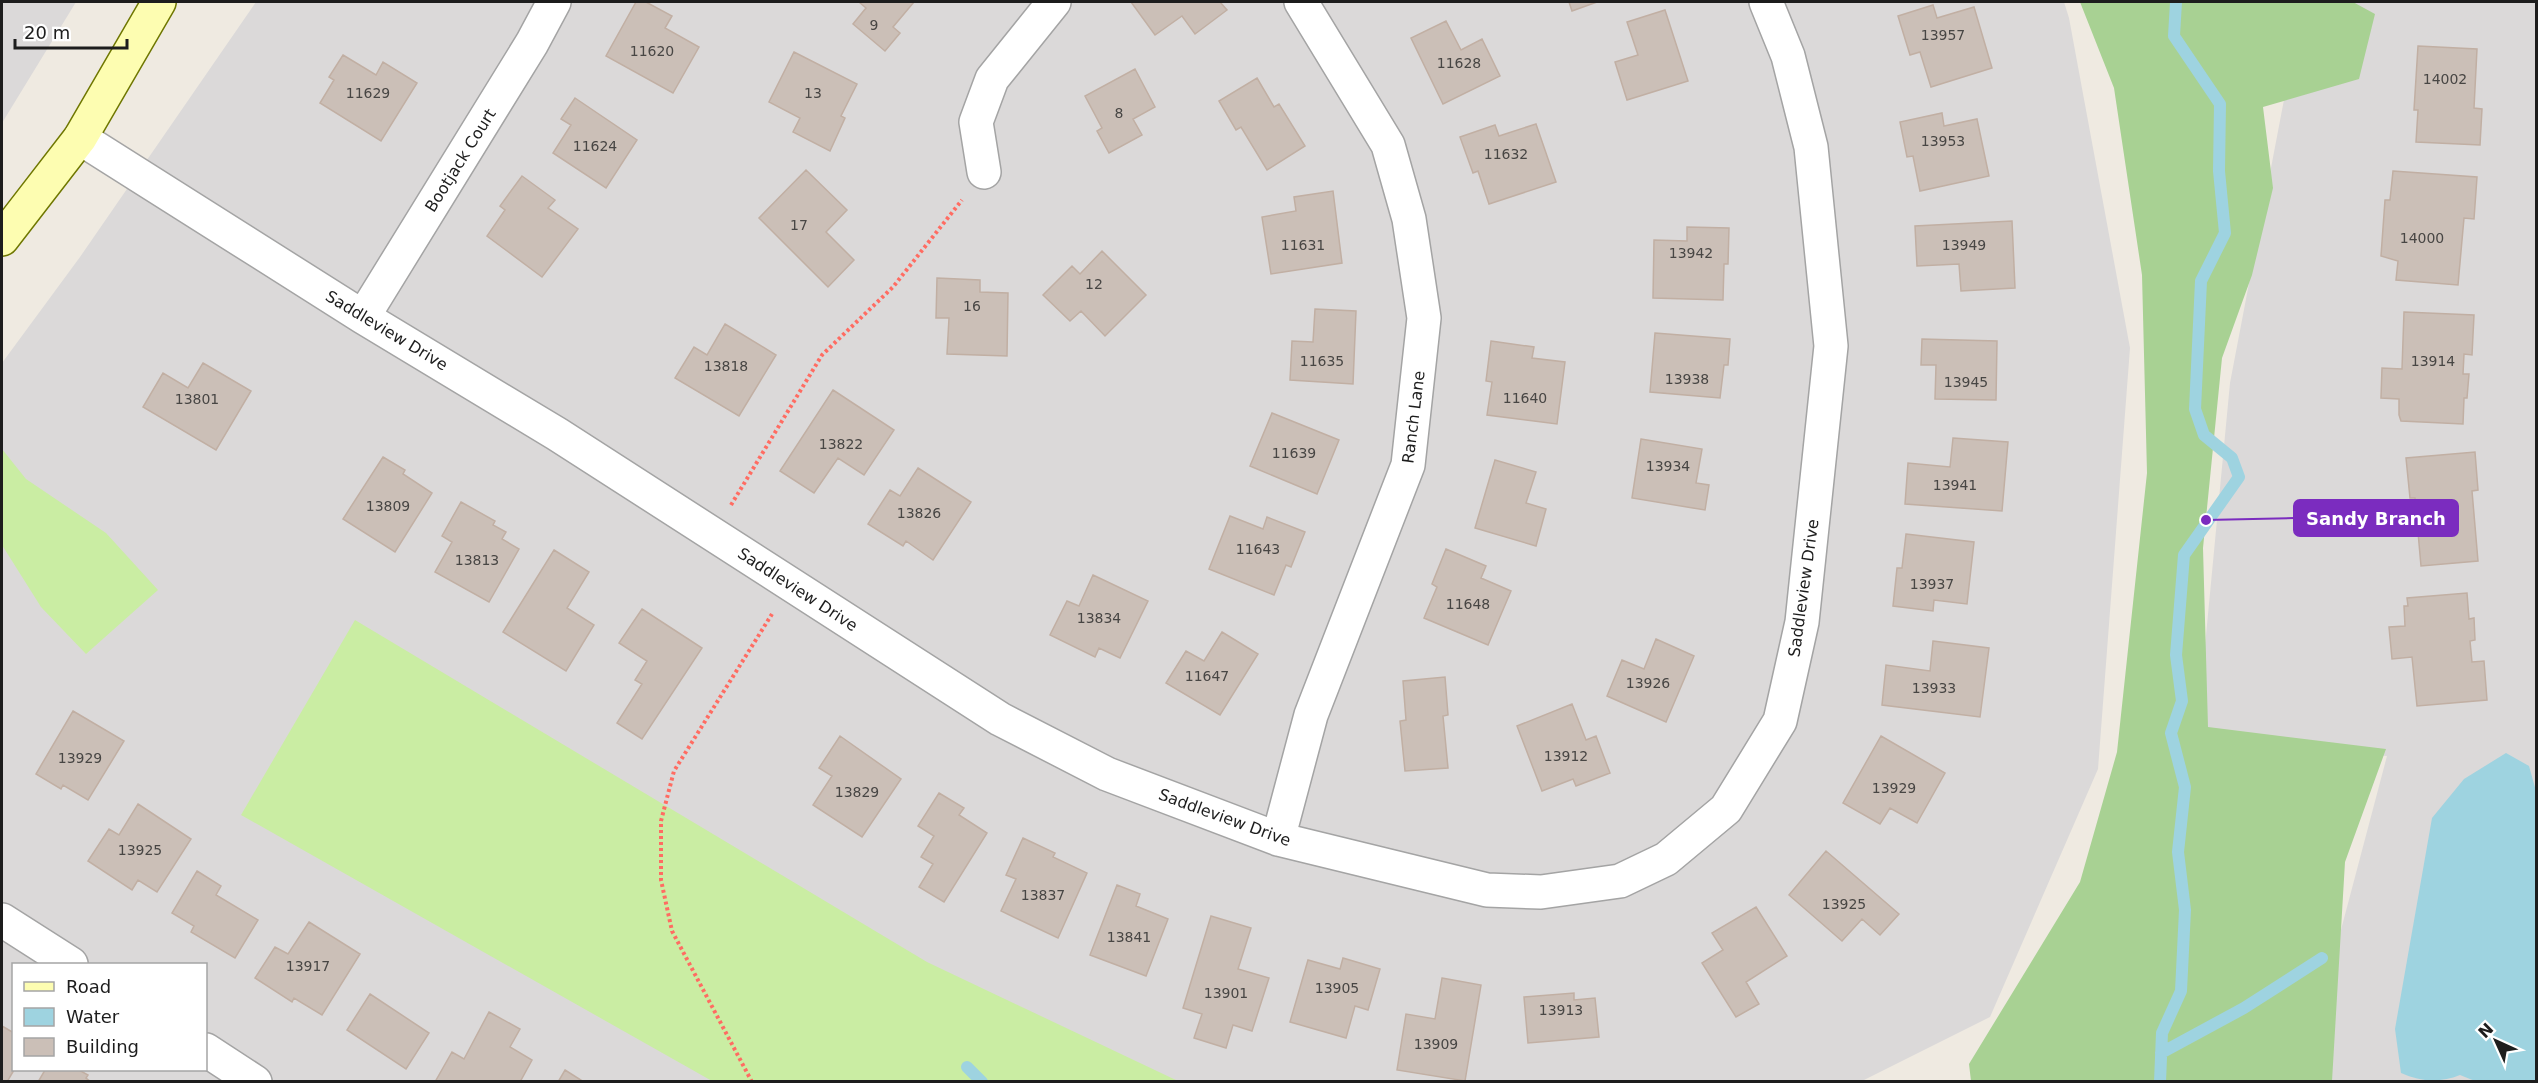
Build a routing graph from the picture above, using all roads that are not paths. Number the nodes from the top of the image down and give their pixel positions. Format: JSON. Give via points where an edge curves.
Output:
{"nodes":[{"id":1,"x":159,"y":2,"type":"edge"},
{"id":2,"x":554,"y":2,"type":"edge"},
{"id":3,"x":1054,"y":2,"type":"edge"},
{"id":4,"x":1301,"y":2,"type":"edge"},
{"id":5,"x":1766,"y":2,"type":"edge"},
{"id":6,"x":80,"y":138,"type":"junction"},
{"id":7,"x":984,"y":172,"type":"road end"},
{"id":8,"x":2,"y":239,"type":"edge"},
{"id":9,"x":363,"y":317,"type":"junction"},
{"id":10,"x":1278,"y":839,"type":"junction"},
{"id":11,"x":2,"y":920,"type":"edge"},
{"id":12,"x":69,"y":963,"type":"edge"},
{"id":13,"x":207,"y":1051,"type":"edge"},
{"id":14,"x":255,"y":1082,"type":"edge"}],
"edges":[{"from":1,"to":6,"type":"main road"},
{"from":2,"to":9,"type":"street","name":"Bootjack Court"},
{"from":3,"to":7,"type":"street","via":[[992,79],[976,122]]},
{"from":4,"to":10,"type":"street","name":"Ranch Lane","via":[[1388,145],[1409,219],[1424,318],[1408,465],[1311,715]]},
{"from":5,"to":10,"type":"street","name":"Saddleview Drive","via":[[1788,56],[1811,147],[1831,346],[1802,622],[1780,721],[1726,809],[1666,859],[1620,881],[1541,892],[1487,890]]},
{"from":6,"to":8,"type":"main road"},
{"from":6,"to":9,"type":"street","name":"Saddleview Drive"},
{"from":9,"to":10,"type":"street","name":"Saddleview Drive","via":[[557,434],[1000,719],[1107,774]]},
{"from":11,"to":12,"type":"street"},
{"from":13,"to":14,"type":"street"}]}
